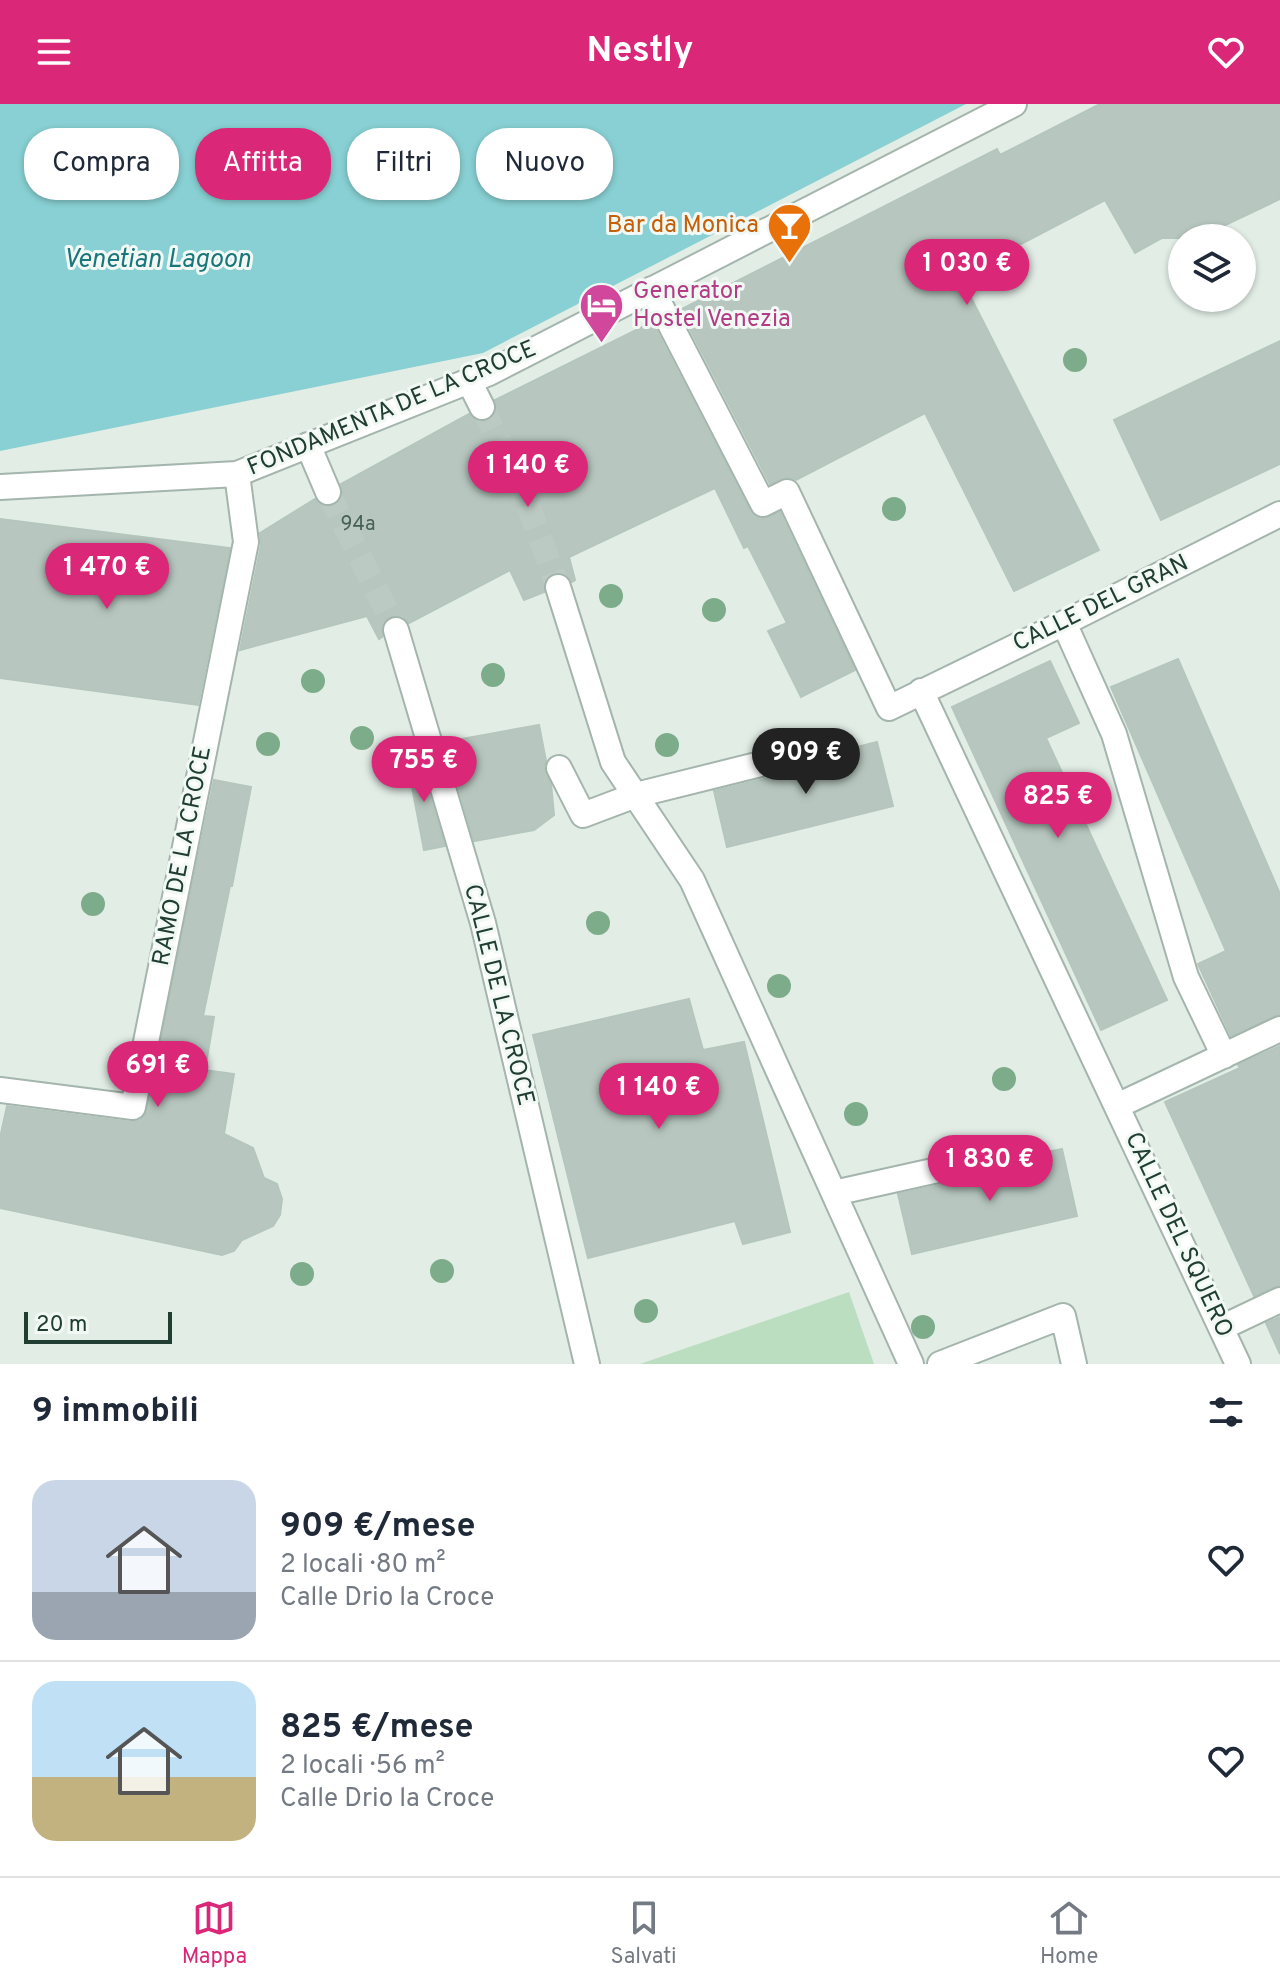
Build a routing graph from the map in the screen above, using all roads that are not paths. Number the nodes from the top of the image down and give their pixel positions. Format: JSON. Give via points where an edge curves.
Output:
{"nodes":[{"id":1,"x":1014,"y":104,"type":"edge"},
{"id":2,"x":652,"y":289,"type":"junction"},
{"id":3,"x":469,"y":381,"type":"junction"},
{"id":4,"x":482,"y":407,"type":"tunnel mouth"},
{"id":5,"x":308,"y":445,"type":"junction"},
{"id":6,"x":237,"y":474,"type":"junction"},
{"id":7,"x":0,"y":487,"type":"edge"},
{"id":8,"x":328,"y":492,"type":"tunnel mouth"},
{"id":9,"x":1280,"y":514,"type":"edge"},
{"id":10,"x":558,"y":587,"type":"tunnel mouth"},
{"id":11,"x":1064,"y":623,"type":"junction"},
{"id":12,"x":396,"y":630,"type":"tunnel mouth"},
{"id":13,"x":921,"y":691,"type":"junction"},
{"id":14,"x":793,"y":756,"type":"dead end"},
{"id":15,"x":559,"y":768,"type":"dead end"},
{"id":16,"x":636,"y":795,"type":"junction"},
{"id":17,"x":1280,"y":1029,"type":"edge"},
{"id":18,"x":1224,"y":1056,"type":"junction"},
{"id":19,"x":0,"y":1090,"type":"edge"},
{"id":20,"x":1117,"y":1106,"type":"junction"},
{"id":21,"x":978,"y":1161,"type":"dead end"},
{"id":22,"x":834,"y":1193,"type":"junction"},
{"id":23,"x":1280,"y":1300,"type":"edge"},
{"id":24,"x":1221,"y":1328,"type":"junction"},
{"id":25,"x":587,"y":1364,"type":"edge"},
{"id":26,"x":911,"y":1364,"type":"edge"},
{"id":27,"x":940,"y":1364,"type":"edge"},
{"id":28,"x":1074,"y":1364,"type":"edge"},
{"id":29,"x":1238,"y":1364,"type":"edge"}],
"edges":[{"from":1,"to":2,"type":"street","name":"FONDAMENTA DE LA CROCE"},
{"from":2,"to":3,"type":"street","name":"FONDAMENTA DE LA CROCE"},
{"from":2,"to":13,"type":"street","name":"CALLE DEL GRAN","via":[[763,504],[787,492],[889,708]]},
{"from":3,"to":4,"type":"street"},
{"from":3,"to":5,"type":"street","name":"FONDAMENTA DE LA CROCE"},
{"from":5,"to":6,"type":"street","name":"FONDAMENTA DE LA CROCE"},
{"from":5,"to":8,"type":"street"},
{"from":6,"to":7,"type":"street","name":"FONDAMENTA DE LA CROCE"},
{"from":6,"to":19,"type":"street","name":"RAMO DE LA CROCE","via":[[246,542],[133,1107]]},
{"from":9,"to":11,"type":"street","name":"CALLE DEL GRAN"},
{"from":10,"to":16,"type":"street","via":[[613,762]]},
{"from":11,"to":13,"type":"street","name":"CALLE DEL GRAN"},
{"from":11,"to":18,"type":"street","via":[[1114,734],[1186,977]]},
{"from":12,"to":25,"type":"street","name":"CALLE DE LA CROCE","via":[[483,923]]},
{"from":13,"to":20,"type":"street","name":"CALLE DEL SQUERO"},
{"from":14,"to":16,"type":"street"},
{"from":15,"to":16,"type":"street","via":[[583,815]]},
{"from":16,"to":22,"type":"street","via":[[692,880]]},
{"from":17,"to":18,"type":"street"},
{"from":18,"to":20,"type":"street"},
{"from":20,"to":24,"type":"street","name":"CALLE DEL SQUERO"},
{"from":21,"to":22,"type":"street"},
{"from":22,"to":26,"type":"street"},
{"from":23,"to":24,"type":"street"},
{"from":24,"to":29,"type":"street","name":"CALLE DEL SQUERO"},
{"from":27,"to":28,"type":"street","via":[[1063,1316]]}]}
